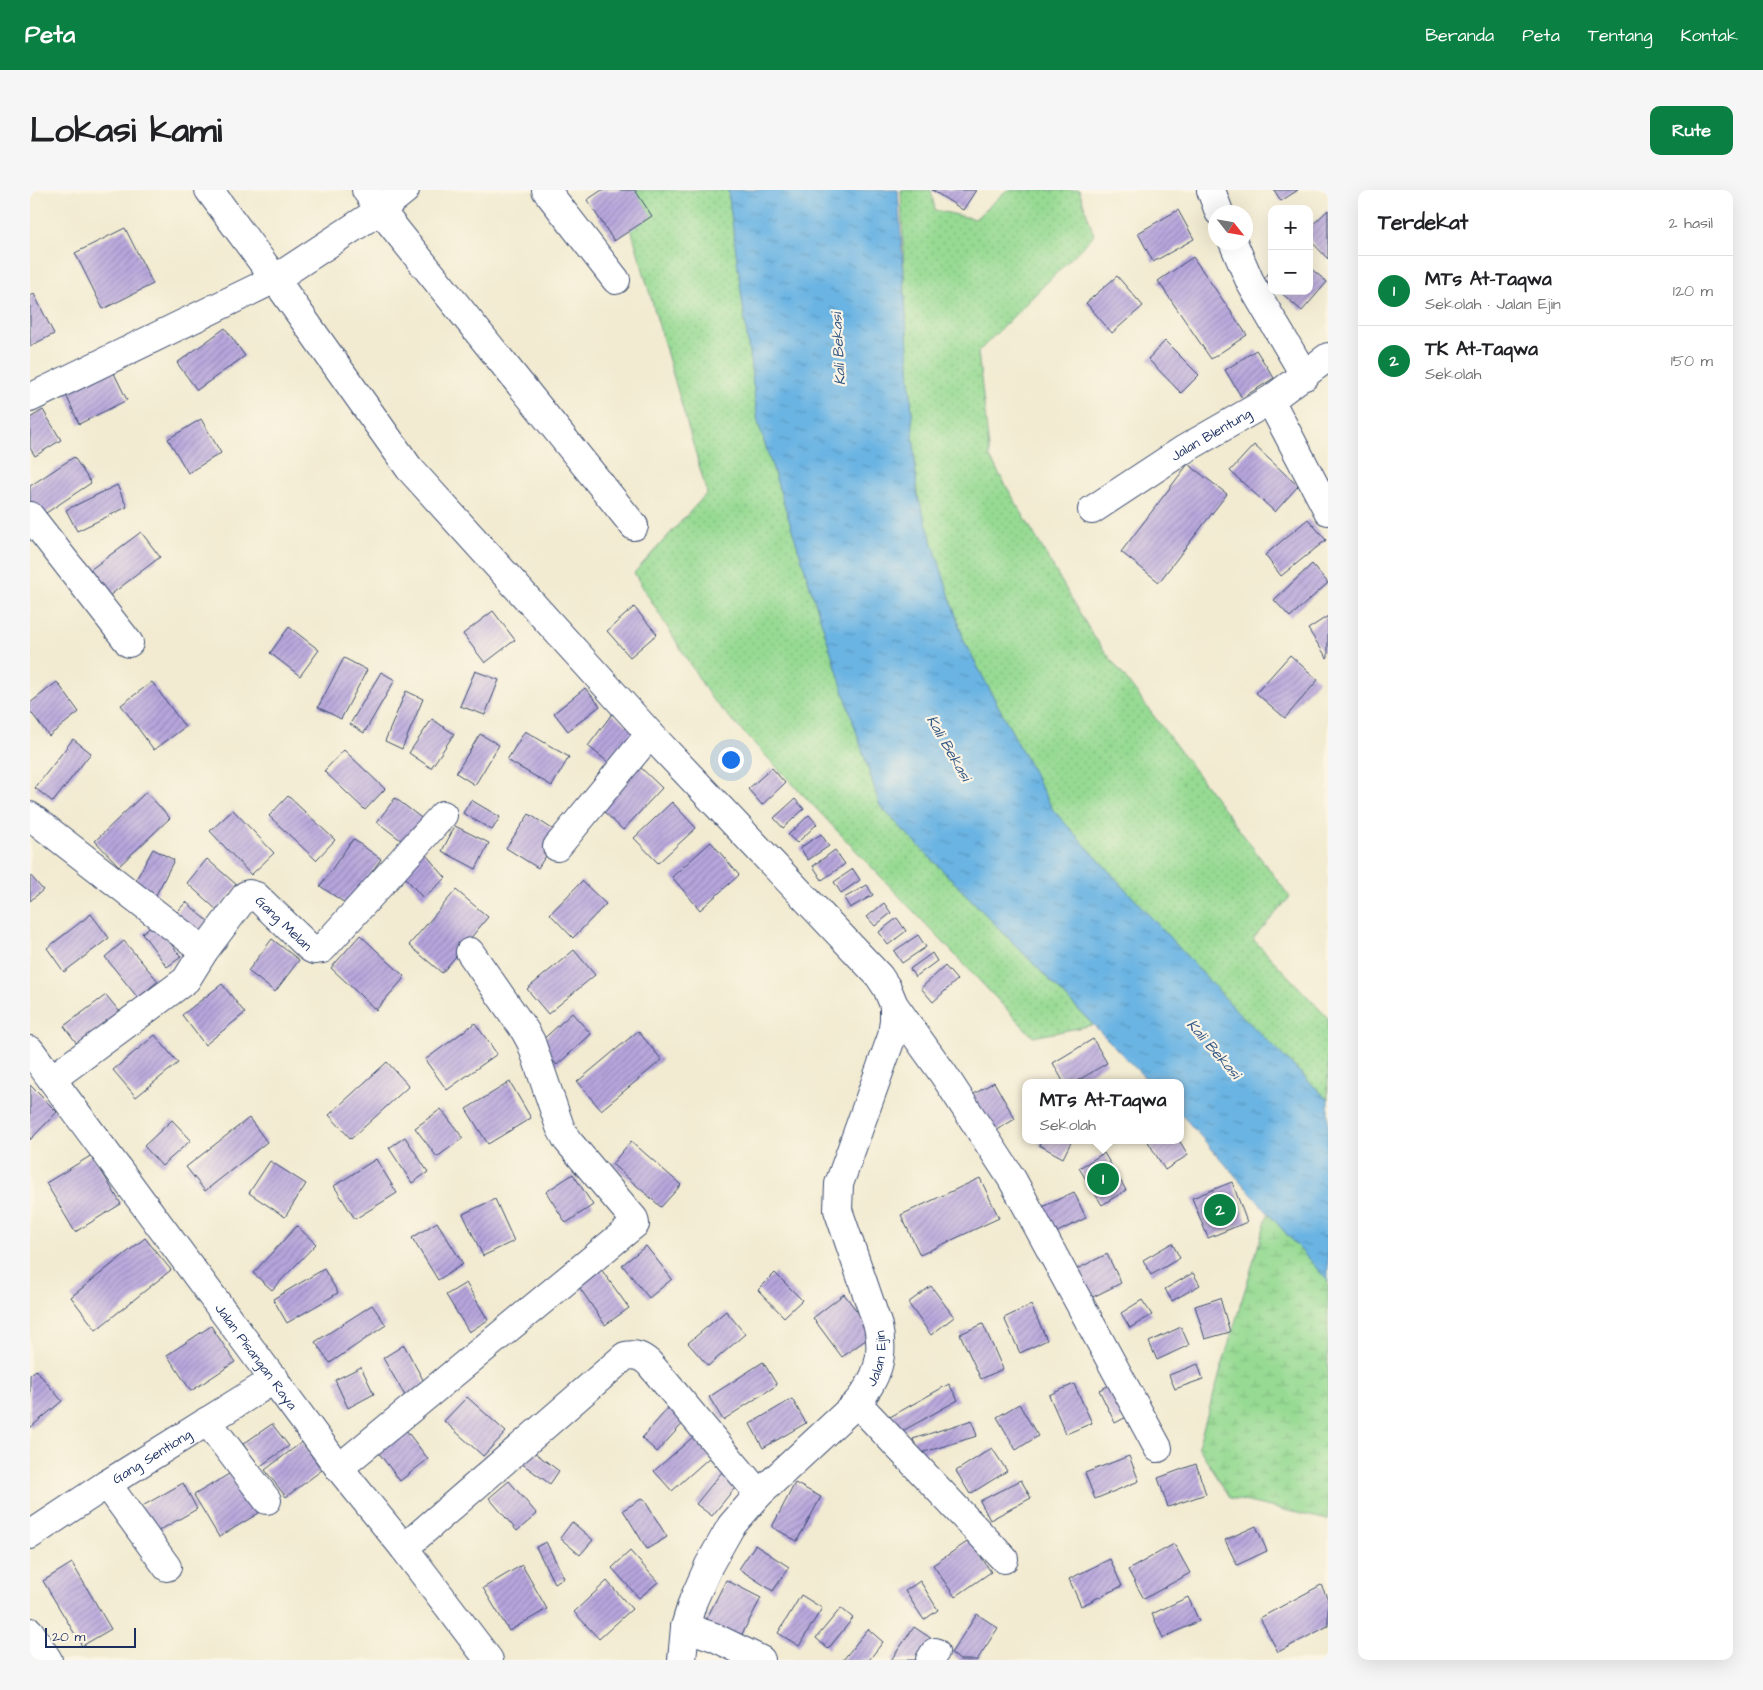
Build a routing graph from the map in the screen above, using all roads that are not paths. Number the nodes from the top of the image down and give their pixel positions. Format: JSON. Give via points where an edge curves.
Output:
{"nodes":[{"id":1,"x":209,"y":190,"type":"edge"},
{"id":2,"x":405,"y":190,"type":"edge"},
{"id":3,"x":546,"y":190,"type":"edge"},
{"id":4,"x":1211,"y":190,"type":"edge"},
{"id":5,"x":373,"y":200,"type":"edge"},
{"id":6,"x":1216,"y":205,"type":"edge"},
{"id":7,"x":1237,"y":250,"type":"edge"},
{"id":8,"x":275,"y":279,"type":"junction"},
{"id":9,"x":616,"y":280,"type":"dead end"},
{"id":10,"x":1328,"y":357,"type":"edge"},
{"id":11,"x":1304,"y":376,"type":"junction"},
{"id":12,"x":30,"y":398,"type":"edge"},
{"id":13,"x":1270,"y":400,"type":"junction"},
{"id":14,"x":1092,"y":510,"type":"dead end"},
{"id":15,"x":1328,"y":511,"type":"edge"},
{"id":16,"x":30,"y":516,"type":"edge"},
{"id":17,"x":634,"y":526,"type":"dead end"},
{"id":18,"x":129,"y":643,"type":"dead end"},
{"id":19,"x":650,"y":734,"type":"junction"},
{"id":20,"x":443,"y":815,"type":"dead end"},
{"id":21,"x":30,"y":816,"type":"edge"},
{"id":22,"x":557,"y":847,"type":"dead end"},
{"id":23,"x":204,"y":950,"type":"junction"},
{"id":24,"x":470,"y":952,"type":"dead end"},
{"id":25,"x":894,"y":1005,"type":"junction"},
{"id":26,"x":30,"y":1050,"type":"edge"},
{"id":27,"x":52,"y":1079,"type":"junction"},
{"id":28,"x":274,"y":1378,"type":"junction"},
{"id":29,"x":857,"y":1403,"type":"junction"},
{"id":30,"x":207,"y":1421,"type":"junction"},
{"id":31,"x":1158,"y":1448,"type":"dead end"},
{"id":32,"x":339,"y":1468,"type":"junction"},
{"id":33,"x":107,"y":1484,"type":"junction"},
{"id":34,"x":760,"y":1494,"type":"junction"},
{"id":35,"x":267,"y":1500,"type":"dead end"},
{"id":36,"x":30,"y":1535,"type":"edge"},
{"id":37,"x":404,"y":1548,"type":"junction"},
{"id":38,"x":1004,"y":1559,"type":"dead end"},
{"id":39,"x":167,"y":1567,"type":"dead end"},
{"id":40,"x":685,"y":1627,"type":"junction"},
{"id":41,"x":30,"y":1632,"type":"edge"},
{"id":42,"x":48,"y":1660,"type":"edge"},
{"id":43,"x":489,"y":1660,"type":"edge"},
{"id":44,"x":682,"y":1660,"type":"edge"},
{"id":45,"x":761,"y":1660,"type":"edge"}],
"edges":[{"from":1,"to":8,"type":"street"},
{"from":2,"to":5,"type":"street"},
{"from":3,"to":9,"type":"street"},
{"from":4,"to":6,"type":"street"},
{"from":5,"to":8,"type":"street"},
{"from":5,"to":17,"type":"street"},
{"from":7,"to":11,"type":"street"},
{"from":8,"to":12,"type":"street"},
{"from":8,"to":19,"type":"street","via":[[410,468]]},
{"from":10,"to":11,"type":"street","name":"Jalan Blentung"},
{"from":11,"to":13,"type":"street","name":"Jalan Blentung"},
{"from":13,"to":14,"type":"street","name":"Jalan Blentung","via":[[1183,450]]},
{"from":13,"to":15,"type":"street"},
{"from":16,"to":18,"type":"street"},
{"from":19,"to":22,"type":"street"},
{"from":19,"to":25,"type":"street","via":[[879,976]]},
{"from":20,"to":23,"type":"street","name":"Gang Melan","via":[[322,949],[310,948],[256,896],[249,894]]},
{"from":21,"to":23,"type":"street"},
{"from":23,"to":27,"type":"street","name":"Gang Melan","via":[[179,986]]},
{"from":24,"to":32,"type":"street","via":[[525,1030],[567,1140],[635,1224]]},
{"from":25,"to":29,"type":"street","name":"Jalan Ejin","via":[[892,1036],[837,1193],[838,1210],[881,1341],[875,1375]]},
{"from":25,"to":31,"type":"street","via":[[1012,1179]]},
{"from":26,"to":27,"type":"street","name":"Jalan Pisangan Raya"},
{"from":27,"to":28,"type":"street","name":"Jalan Pisangan Raya"},
{"from":28,"to":30,"type":"street","name":"Gang Sentiong"},
{"from":28,"to":32,"type":"street","name":"Jalan Pisangan Raya"},
{"from":29,"to":34,"type":"street","name":"Jalan Ejin"},
{"from":29,"to":38,"type":"street"},
{"from":30,"to":33,"type":"street","name":"Gang Sentiong"},
{"from":30,"to":35,"type":"street"},
{"from":32,"to":37,"type":"street","name":"Jalan Pisangan Raya"},
{"from":33,"to":36,"type":"street","name":"Gang Sentiong"},
{"from":33,"to":39,"type":"street"},
{"from":34,"to":37,"type":"street","via":[[649,1363],[631,1355],[625,1356]]},
{"from":34,"to":40,"type":"street","name":"Jalan Ejin","via":[[731,1526],[709,1565]]},
{"from":37,"to":43,"type":"street","name":"Jalan Pisangan Raya"},
{"from":40,"to":44,"type":"street","name":"Jalan Ejin"},
{"from":40,"to":45,"type":"street"},
{"from":41,"to":42,"type":"street"}]}
